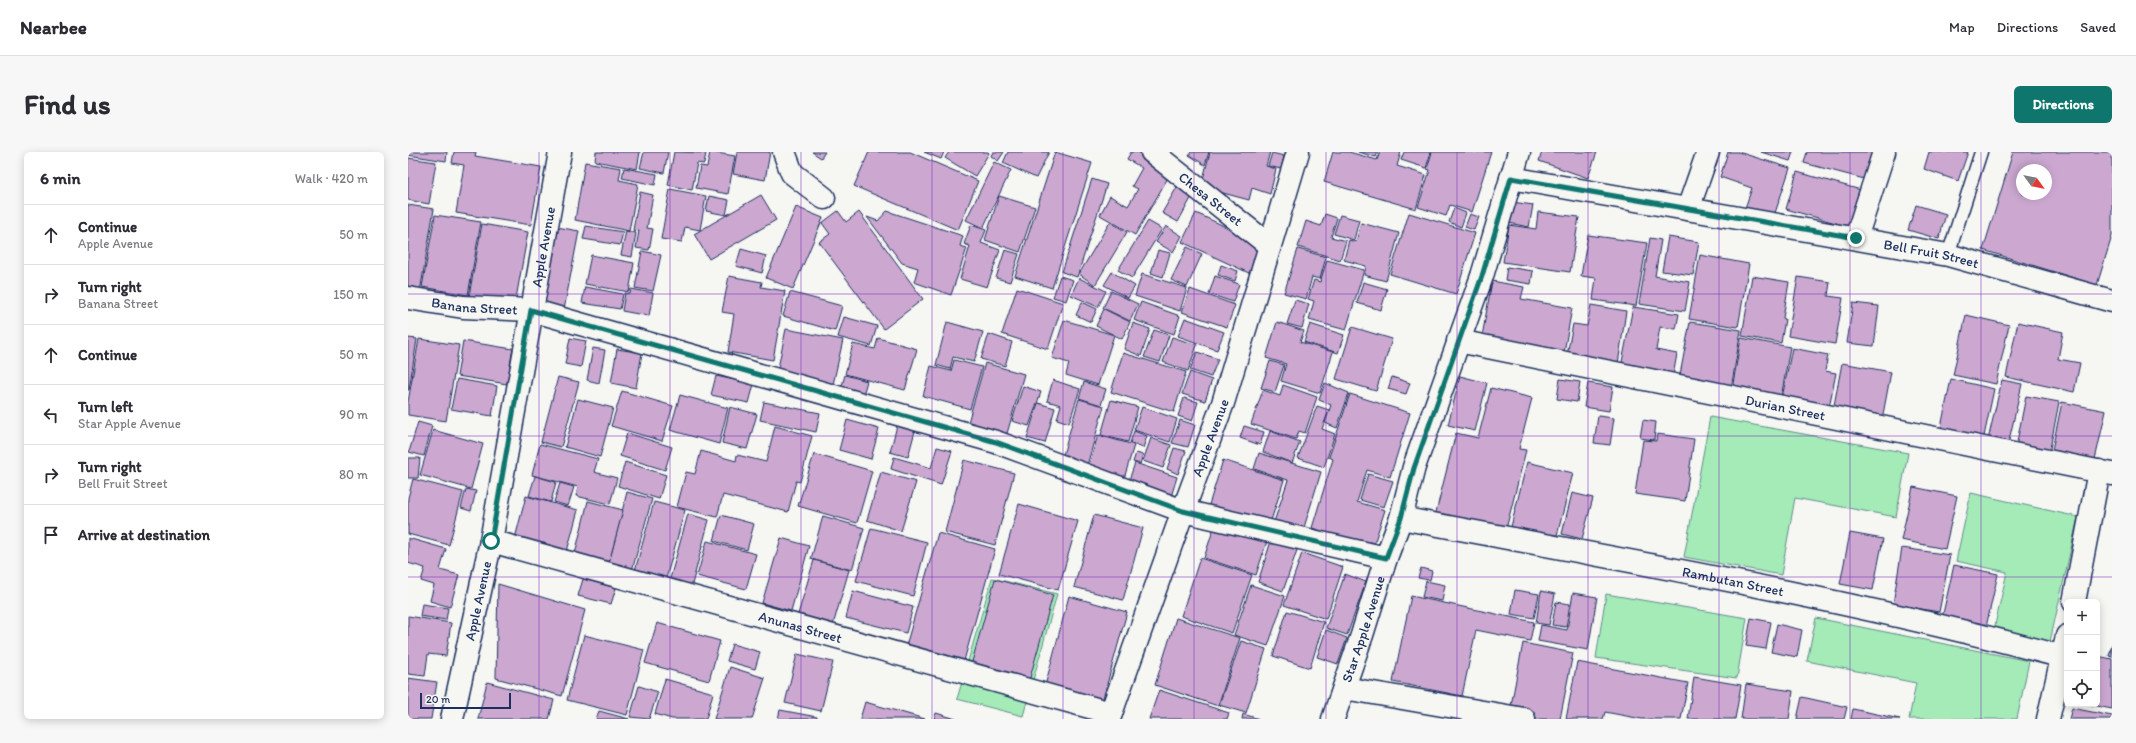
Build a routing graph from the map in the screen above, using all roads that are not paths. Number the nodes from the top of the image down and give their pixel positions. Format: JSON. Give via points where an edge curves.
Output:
{"nodes":[{"id":1,"x":560,"y":152,"type":"edge"},
{"id":2,"x":784,"y":152,"type":"edge"},
{"id":3,"x":1152,"y":152,"type":"edge"},
{"id":4,"x":1298,"y":152,"type":"edge"},
{"id":5,"x":1519,"y":152,"type":"edge"},
{"id":6,"x":1708,"y":152,"type":"edge"},
{"id":7,"x":1884,"y":152,"type":"edge"},
{"id":8,"x":1981,"y":152,"type":"edge"},
{"id":9,"x":1511,"y":178,"type":"junction"},
{"id":10,"x":824,"y":198,"type":"dead end"},
{"id":11,"x":1688,"y":209,"type":"junction"},
{"id":12,"x":1856,"y":238,"type":"junction"},
{"id":13,"x":1270,"y":246,"type":"junction"},
{"id":14,"x":1948,"y":255,"type":"junction"},
{"id":15,"x":408,"y":298,"type":"edge"},
{"id":16,"x":2112,"y":301,"type":"edge"},
{"id":17,"x":531,"y":310,"type":"junction"},
{"id":18,"x":1458,"y":342,"type":"junction"},
{"id":19,"x":2106,"y":472,"type":"edge"},
{"id":20,"x":1183,"y":511,"type":"junction"},
{"id":21,"x":1401,"y":518,"type":"junction"},
{"id":22,"x":491,"y":541,"type":"junction"},
{"id":23,"x":1386,"y":558,"type":"junction"},
{"id":24,"x":2075,"y":599,"type":"edge"},
{"id":25,"x":2064,"y":652,"type":"edge"},
{"id":26,"x":2063,"y":657,"type":"junction"},
{"id":27,"x":1344,"y":688,"type":"junction"},
{"id":28,"x":1110,"y":716,"type":"edge"},
{"id":29,"x":452,"y":719,"type":"edge"},
{"id":30,"x":1333,"y":719,"type":"edge"},
{"id":31,"x":1524,"y":719,"type":"edge"},
{"id":32,"x":2048,"y":719,"type":"edge"}],
"edges":[{"from":1,"to":17,"type":"street","name":"Apple Avenue"},
{"from":2,"to":10,"type":"street","via":[[792,173]]},
{"from":3,"to":13,"type":"street","name":"Chesa Street"},
{"from":4,"to":13,"type":"street","name":"Apple Avenue"},
{"from":5,"to":9,"type":"street","name":"Star Apple Avenue"},
{"from":6,"to":11,"type":"street"},
{"from":7,"to":12,"type":"street"},
{"from":8,"to":14,"type":"lane"},
{"from":9,"to":11,"type":"street","name":"Bell Fruit Street"},
{"from":9,"to":18,"type":"street","name":"Star Apple Avenue","via":[[1482,276]]},
{"from":11,"to":12,"type":"street","name":"Bell Fruit Street"},
{"from":12,"to":14,"type":"street","name":"Bell Fruit Street"},
{"from":13,"to":20,"type":"street","name":"Apple Avenue","via":[[1223,404]]},
{"from":14,"to":16,"type":"street","name":"Bell Fruit Street"},
{"from":15,"to":17,"type":"street","name":"Banana Street","via":[[463,307]]},
{"from":17,"to":20,"type":"street","name":"Banana Street","via":[[996,442]]},
{"from":17,"to":22,"type":"street","name":"Apple Avenue"},
{"from":18,"to":19,"type":"street","name":"Durian Street"},
{"from":18,"to":21,"type":"street","name":"Star Apple Avenue","via":[[1414,468]]},
{"from":19,"to":24,"type":"street"},
{"from":20,"to":23,"type":"street","name":"Banana Street"},
{"from":20,"to":28,"type":"street","name":"Apple Avenue"},
{"from":21,"to":23,"type":"street","name":"Star Apple Avenue"},
{"from":21,"to":26,"type":"street","name":"Rambutan Street","via":[[1804,595],[1969,632]]},
{"from":22,"to":28,"type":"street","name":"Anunas Street"},
{"from":22,"to":29,"type":"street","name":"Apple Avenue"},
{"from":23,"to":27,"type":"street","name":"Star Apple Avenue"},
{"from":25,"to":26,"type":"street"},
{"from":26,"to":32,"type":"street"},
{"from":27,"to":30,"type":"street","name":"Star Apple Avenue"},
{"from":27,"to":31,"type":"street"}]}
